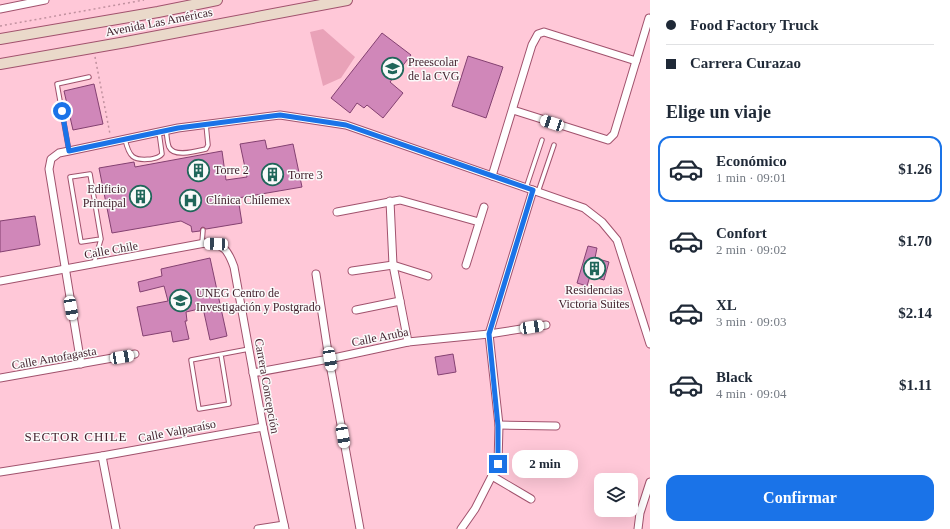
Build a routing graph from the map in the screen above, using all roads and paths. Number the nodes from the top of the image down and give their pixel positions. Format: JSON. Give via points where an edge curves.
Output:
{"nodes":[{"id":1,"x":45,"y":0,"type":"edge"},
{"id":2,"x":144,"y":0,"type":"edge"},
{"id":3,"x":217,"y":0,"type":"edge"},
{"id":4,"x":347,"y":0,"type":"edge"},
{"id":5,"x":0,"y":9,"type":"edge"},
{"id":6,"x":649,"y":18,"type":"dead end"},
{"id":7,"x":0,"y":26,"type":"edge"},
{"id":8,"x":0,"y":39,"type":"edge"},
{"id":9,"x":93,"y":48,"type":"junction"},
{"id":10,"x":636,"y":61,"type":"junction"},
{"id":11,"x":0,"y":64,"type":"edge"},
{"id":12,"x":89,"y":77,"type":"dead end"},
{"id":13,"x":513,"y":110,"type":"junction"},
{"id":14,"x":206,"y":124,"type":"junction"},
{"id":15,"x":163,"y":131,"type":"junction"},
{"id":16,"x":125,"y":138,"type":"junction"},
{"id":17,"x":542,"y":140,"type":"dead end"},
{"id":18,"x":112,"y":141,"type":"junction"},
{"id":19,"x":554,"y":145,"type":"dead end"},
{"id":20,"x":69,"y":151,"type":"junction"},
{"id":21,"x":492,"y":176,"type":"junction"},
{"id":22,"x":532,"y":190,"type":"junction"},
{"id":23,"x":390,"y":201,"type":"junction"},
{"id":24,"x":484,"y":207,"type":"dead end"},
{"id":25,"x":337,"y":212,"type":"dead end"},
{"id":26,"x":479,"y":222,"type":"junction"},
{"id":27,"x":203,"y":230,"type":"dead end"},
{"id":28,"x":101,"y":239,"type":"junction"},
{"id":29,"x":202,"y":244,"type":"junction"},
{"id":30,"x":224,"y":249,"type":"joint"},
{"id":31,"x":94,"y":264,"type":"junction"},
{"id":32,"x":393,"y":265,"type":"junction"},
{"id":33,"x":466,"y":265,"type":"dead end"},
{"id":34,"x":65,"y":269,"type":"junction"},
{"id":35,"x":352,"y":271,"type":"dead end"},
{"id":36,"x":316,"y":274,"type":"dead end"},
{"id":37,"x":428,"y":276,"type":"dead end"},
{"id":38,"x":0,"y":281,"type":"edge"},
{"id":39,"x":400,"y":301,"type":"junction"},
{"id":40,"x":356,"y":310,"type":"dead end"},
{"id":41,"x":546,"y":325,"type":"dead end"},
{"id":42,"x":489,"y":334,"type":"junction"},
{"id":43,"x":408,"y":342,"type":"junction"},
{"id":44,"x":650,"y":344,"type":"edge"},
{"id":45,"x":249,"y":349,"type":"junction"},
{"id":46,"x":135,"y":354,"type":"dead end"},
{"id":47,"x":221,"y":355,"type":"junction"},
{"id":48,"x":330,"y":359,"type":"junction"},
{"id":49,"x":81,"y":364,"type":"junction"},
{"id":50,"x":253,"y":373,"type":"junction"},
{"id":51,"x":0,"y":378,"type":"edge"},
{"id":52,"x":263,"y":426,"type":"junction"},
{"id":53,"x":498,"y":426,"type":"junction"},
{"id":54,"x":556,"y":426,"type":"dead end"},
{"id":55,"x":102,"y":456,"type":"junction"},
{"id":56,"x":0,"y":472,"type":"edge"},
{"id":57,"x":492,"y":476,"type":"junction"},
{"id":58,"x":650,"y":482,"type":"edge"},
{"id":59,"x":531,"y":499,"type":"dead end"},
{"id":60,"x":284,"y":527,"type":"edge"},
{"id":61,"x":116,"y":529,"type":"edge"},
{"id":62,"x":258,"y":529,"type":"edge"},
{"id":63,"x":360,"y":529,"type":"edge"},
{"id":64,"x":461,"y":529,"type":"edge"},
{"id":65,"x":638,"y":529,"type":"edge"}],
"edges":[{"from":1,"to":5,"type":"street"},
{"from":2,"to":7,"type":"path"},
{"from":3,"to":8,"type":"main road","name":"Avenida Las Américas"},
{"from":4,"to":9,"type":"main road","name":"Avenida Las Américas"},
{"from":6,"to":10,"type":"street"},
{"from":9,"to":11,"type":"main road","name":"Avenida Las Américas"},
{"from":9,"to":18,"type":"path"},
{"from":10,"to":13,"type":"street","via":[[540,32],[532,45]]},
{"from":10,"to":13,"type":"street","via":[[614,134],[608,140]]},
{"from":12,"to":20,"type":"lane","via":[[57,84]]},
{"from":13,"to":21,"type":"street"},
{"from":14,"to":15,"type":"street"},
{"from":14,"to":15,"type":"lane","via":[[206,149],[185,153],[172,151]]},
{"from":14,"to":21,"type":"street","via":[[280,115],[346,125]]},
{"from":15,"to":16,"type":"street"},
{"from":15,"to":16,"type":"lane","via":[[162,154],[159,157],[140,160],[133,158]]},
{"from":16,"to":18,"type":"street"},
{"from":17,"to":22,"type":"lane"},
{"from":18,"to":20,"type":"street"},
{"from":19,"to":22,"type":"lane"},
{"from":20,"to":34,"type":"street","via":[[59,153],[51,159],[49,170]]},
{"from":21,"to":22,"type":"street"},
{"from":22,"to":42,"type":"street"},
{"from":22,"to":44,"type":"street","via":[[584,208],[602,222],[617,240]]},
{"from":23,"to":25,"type":"street"},
{"from":23,"to":26,"type":"street","via":[[400,200]]},
{"from":23,"to":32,"type":"street"},
{"from":24,"to":26,"type":"street"},
{"from":26,"to":33,"type":"street"},
{"from":27,"to":29,"type":"lane"},
{"from":28,"to":28,"type":"lane","via":[[81,242],[70,177],[90,174]]},
{"from":28,"to":31,"type":"lane"},
{"from":29,"to":30,"type":"street","name":"Calle Chile","via":[[216,244]]},
{"from":29,"to":31,"type":"street","name":"Calle Chile"},
{"from":30,"to":45,"type":"street","name":"Carrera Concepción","via":[[234,267]]},
{"from":31,"to":34,"type":"street","name":"Calle Chile"},
{"from":32,"to":35,"type":"street"},
{"from":32,"to":37,"type":"street"},
{"from":32,"to":39,"type":"street"},
{"from":34,"to":38,"type":"street","name":"Calle Chile"},
{"from":34,"to":49,"type":"street"},
{"from":36,"to":48,"type":"street"},
{"from":39,"to":40,"type":"street"},
{"from":39,"to":43,"type":"street"},
{"from":41,"to":42,"type":"street","name":"Calle Aruba"},
{"from":42,"to":43,"type":"street","name":"Calle Aruba"},
{"from":42,"to":53,"type":"street"},
{"from":43,"to":48,"type":"street","name":"Calle Aruba"},
{"from":45,"to":47,"type":"lane"},
{"from":45,"to":50,"type":"street","name":"Carrera Concepción"},
{"from":46,"to":49,"type":"street","name":"Calle Antofagasta"},
{"from":47,"to":47,"type":"lane","via":[[229,404],[199,409],[191,360]]},
{"from":48,"to":50,"type":"street","name":"Calle Aruba"},
{"from":48,"to":63,"type":"street"},
{"from":49,"to":51,"type":"street","name":"Calle Antofagasta"},
{"from":50,"to":52,"type":"street","name":"Carrera Concepción"},
{"from":52,"to":55,"type":"street","name":"Calle Valparaíso"},
{"from":52,"to":60,"type":"street","name":"Carrera Concepción"},
{"from":53,"to":54,"type":"street"},
{"from":53,"to":57,"type":"street","via":[[498,464]]},
{"from":55,"to":56,"type":"street","name":"Calle Valparaíso"},
{"from":55,"to":61,"type":"street"},
{"from":57,"to":59,"type":"street"},
{"from":57,"to":64,"type":"street"},
{"from":58,"to":65,"type":"street","via":[[640,513]]},
{"from":60,"to":62,"type":"street"}]}
